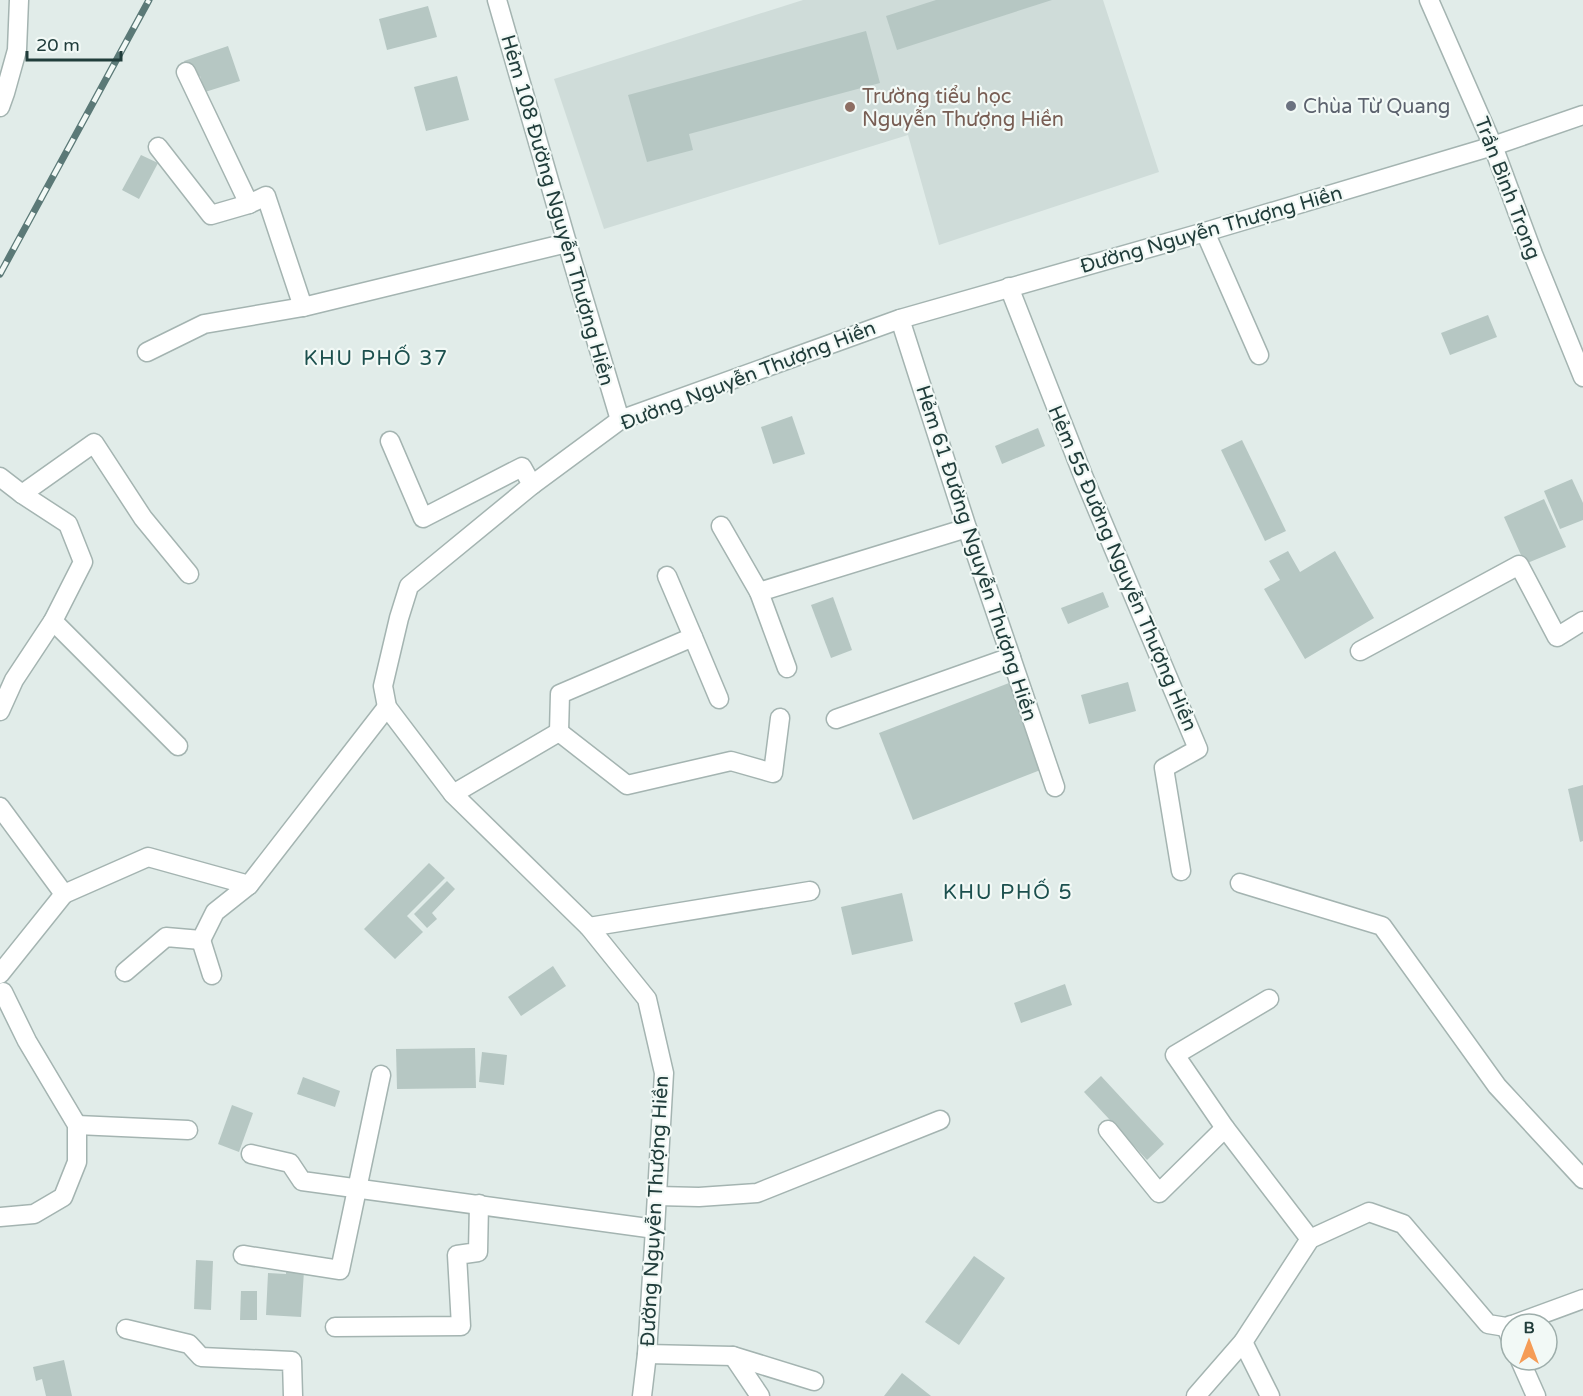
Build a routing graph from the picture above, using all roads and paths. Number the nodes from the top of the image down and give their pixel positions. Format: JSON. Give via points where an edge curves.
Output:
{"nodes":[{"id":1,"x":19,"y":0,"type":"edge"},
{"id":2,"x":497,"y":0,"type":"edge"},
{"id":3,"x":1429,"y":0,"type":"edge"},
{"id":4,"x":186,"y":72,"type":"dead end"},
{"id":5,"x":0,"y":107,"type":"edge"},
{"id":6,"x":1583,"y":115,"type":"edge"},
{"id":7,"x":1493,"y":146,"type":"junction"},
{"id":8,"x":159,"y":147,"type":"dead end"},
{"id":9,"x":249,"y":204,"type":"junction"},
{"id":10,"x":1204,"y":232,"type":"junction"},
{"id":11,"x":567,"y":243,"type":"junction"},
{"id":12,"x":1009,"y":287,"type":"junction"},
{"id":13,"x":303,"y":307,"type":"junction"},
{"id":14,"x":900,"y":319,"type":"junction"},
{"id":15,"x":147,"y":352,"type":"dead end"},
{"id":16,"x":1259,"y":355,"type":"dead end"},
{"id":17,"x":1583,"y":378,"type":"edge"},
{"id":18,"x":620,"y":420,"type":"junction"},
{"id":19,"x":390,"y":441,"type":"dead end"},
{"id":20,"x":0,"y":477,"type":"edge"},
{"id":21,"x":532,"y":485,"type":"junction"},
{"id":22,"x":22,"y":494,"type":"junction"},
{"id":23,"x":721,"y":526,"type":"dead end"},
{"id":24,"x":967,"y":528,"type":"junction"},
{"id":25,"x":189,"y":574,"type":"dead end"},
{"id":26,"x":667,"y":576,"type":"dead end"},
{"id":27,"x":759,"y":592,"type":"junction"},
{"id":28,"x":53,"y":621,"type":"junction"},
{"id":29,"x":1583,"y":621,"type":"edge"},
{"id":30,"x":693,"y":637,"type":"junction"},
{"id":31,"x":1360,"y":651,"type":"dead end"},
{"id":32,"x":1011,"y":657,"type":"junction"},
{"id":33,"x":788,"y":668,"type":"dead end"},
{"id":34,"x":719,"y":699,"type":"dead end"},
{"id":35,"x":387,"y":707,"type":"junction"},
{"id":36,"x":0,"y":711,"type":"edge"},
{"id":37,"x":780,"y":718,"type":"dead end"},
{"id":38,"x":836,"y":719,"type":"dead end"},
{"id":39,"x":560,"y":732,"type":"junction"},
{"id":40,"x":178,"y":746,"type":"dead end"},
{"id":41,"x":1055,"y":787,"type":"dead end"},
{"id":42,"x":453,"y":794,"type":"junction"},
{"id":43,"x":3,"y":818,"type":"edge"},
{"id":44,"x":1181,"y":872,"type":"dead end"},
{"id":45,"x":1240,"y":883,"type":"dead end"},
{"id":46,"x":249,"y":885,"type":"junction"},
{"id":47,"x":810,"y":891,"type":"dead end"},
{"id":48,"x":64,"y":894,"type":"junction"},
{"id":49,"x":588,"y":927,"type":"junction"},
{"id":50,"x":201,"y":940,"type":"junction"},
{"id":51,"x":125,"y":972,"type":"dead end"},
{"id":52,"x":212,"y":975,"type":"dead end"},
{"id":53,"x":1,"y":985,"type":"edge"},
{"id":54,"x":1269,"y":999,"type":"dead end"},
{"id":55,"x":381,"y":1075,"type":"dead end"},
{"id":56,"x":940,"y":1120,"type":"dead end"},
{"id":57,"x":77,"y":1125,"type":"junction"},
{"id":58,"x":1225,"y":1128,"type":"junction"},
{"id":59,"x":188,"y":1130,"type":"dead end"},
{"id":60,"x":1108,"y":1130,"type":"dead end"},
{"id":61,"x":251,"y":1154,"type":"dead end"},
{"id":62,"x":1583,"y":1179,"type":"edge"},
{"id":63,"x":357,"y":1188,"type":"junction"},
{"id":64,"x":657,"y":1196,"type":"junction"},
{"id":65,"x":479,"y":1204,"type":"junction"},
{"id":66,"x":0,"y":1217,"type":"edge"},
{"id":67,"x":655,"y":1229,"type":"junction"},
{"id":68,"x":1310,"y":1239,"type":"junction"},
{"id":69,"x":243,"y":1255,"type":"dead end"},
{"id":70,"x":1583,"y":1299,"type":"edge"},
{"id":71,"x":1552,"y":1312,"type":"edge"},
{"id":72,"x":1499,"y":1326,"type":"edge"},
{"id":73,"x":335,"y":1327,"type":"dead end"},
{"id":74,"x":126,"y":1329,"type":"dead end"},
{"id":75,"x":1243,"y":1342,"type":"junction"},
{"id":76,"x":646,"y":1354,"type":"junction"},
{"id":77,"x":733,"y":1356,"type":"junction"},
{"id":78,"x":1525,"y":1372,"type":"edge"},
{"id":79,"x":814,"y":1381,"type":"dead end"},
{"id":80,"x":293,"y":1396,"type":"edge"},
{"id":81,"x":642,"y":1396,"type":"edge"},
{"id":82,"x":760,"y":1396,"type":"edge"},
{"id":83,"x":1196,"y":1396,"type":"edge"},
{"id":84,"x":1270,"y":1396,"type":"edge"},
{"id":85,"x":1536,"y":1396,"type":"edge"}],
"edges":[{"from":1,"to":5,"type":"street","via":[[16,50]]},
{"from":2,"to":11,"type":"street","name":"Hẻm 108 Đường Nguyễn Thượng Hiền"},
{"from":3,"to":7,"type":"street","name":"Trần Bình Trọng"},
{"from":4,"to":9,"type":"street"},
{"from":6,"to":7,"type":"street","name":"Đường Nguyễn Thượng Hiền"},
{"from":7,"to":10,"type":"street","name":"Đường Nguyễn Thượng Hiền"},
{"from":7,"to":17,"type":"street","name":"Trần Bình Trọng"},
{"from":8,"to":9,"type":"street","via":[[211,215]]},
{"from":9,"to":13,"type":"street","via":[[266,196]]},
{"from":10,"to":12,"type":"street","name":"Đường Nguyễn Thượng Hiền"},
{"from":10,"to":16,"type":"street"},
{"from":11,"to":13,"type":"street"},
{"from":11,"to":18,"type":"street","name":"Hẻm 108 Đường Nguyễn Thượng Hiền"},
{"from":12,"to":14,"type":"street","name":"Đường Nguyễn Thượng Hiền"},
{"from":12,"to":44,"type":"street","name":"Hẻm 55 Đường Nguyễn Thượng Hiền","via":[[1198,749],[1164,768]]},
{"from":13,"to":15,"type":"street","via":[[204,324]]},
{"from":14,"to":18,"type":"street","name":"Đường Nguyễn Thượng Hiền"},
{"from":14,"to":24,"type":"street","name":"Hẻm 61 Đường Nguyễn Thượng Hiền"},
{"from":18,"to":21,"type":"street","name":"Đường Nguyễn Thượng Hiền"},
{"from":19,"to":21,"type":"street","via":[[423,518],[522,467]]},
{"from":20,"to":22,"type":"street"},
{"from":21,"to":35,"type":"street","name":"Đường Nguyễn Thượng Hiền","via":[[409,586],[383,686]]},
{"from":22,"to":25,"type":"street","via":[[94,443],[143,518]]},
{"from":22,"to":28,"type":"street","via":[[68,524],[83,562]]},
{"from":23,"to":27,"type":"street"},
{"from":24,"to":27,"type":"street"},
{"from":24,"to":32,"type":"street","name":"Hẻm 61 Đường Nguyễn Thượng Hiền"},
{"from":26,"to":30,"type":"street"},
{"from":27,"to":33,"type":"street"},
{"from":28,"to":36,"type":"street","via":[[14,680]]},
{"from":28,"to":40,"type":"street"},
{"from":29,"to":31,"type":"street","via":[[1557,637],[1519,565]]},
{"from":30,"to":34,"type":"street"},
{"from":30,"to":39,"type":"street","via":[[560,694]]},
{"from":32,"to":38,"type":"street"},
{"from":32,"to":41,"type":"street","name":"Hẻm 61 Đường Nguyễn Thượng Hiền"},
{"from":35,"to":42,"type":"street","name":"Đường Nguyễn Thượng Hiền"},
{"from":35,"to":46,"type":"street"},
{"from":37,"to":39,"type":"street","via":[[773,773],[731,761],[627,785]]},
{"from":39,"to":42,"type":"street"},
{"from":42,"to":49,"type":"street","name":"Đường Nguyễn Thượng Hiền"},
{"from":43,"to":48,"type":"street"},
{"from":45,"to":62,"type":"street","via":[[1382,926],[1497,1086]]},
{"from":46,"to":48,"type":"street","via":[[148,857]]},
{"from":46,"to":50,"type":"street","via":[[216,912]]},
{"from":47,"to":49,"type":"street"},
{"from":48,"to":53,"type":"street"},
{"from":49,"to":64,"type":"street","name":"Đường Nguyễn Thượng Hiền","via":[[647,999],[664,1073]]},
{"from":50,"to":51,"type":"street","via":[[166,938]]},
{"from":50,"to":52,"type":"street"},
{"from":53,"to":57,"type":"street","via":[[27,1041]]},
{"from":54,"to":58,"type":"street","via":[[1175,1055]]},
{"from":55,"to":63,"type":"street"},
{"from":56,"to":64,"type":"street","via":[[757,1193]]},
{"from":57,"to":59,"type":"street"},
{"from":57,"to":66,"type":"street","via":[[77,1162],[63,1197],[34,1214]]},
{"from":58,"to":60,"type":"street","via":[[1160,1193]]},
{"from":58,"to":68,"type":"street"},
{"from":61,"to":63,"type":"street","via":[[290,1163],[302,1181]]},
{"from":63,"to":65,"type":"street"},
{"from":63,"to":69,"type":"street","via":[[340,1270]]},
{"from":64,"to":67,"type":"street","name":"Đường Nguyễn Thượng Hiền"},
{"from":65,"to":67,"type":"street"},
{"from":65,"to":73,"type":"street","via":[[478,1252],[457,1255],[461,1326]]},
{"from":67,"to":76,"type":"street","name":"Đường Nguyễn Thượng Hiền"},
{"from":68,"to":72,"type":"street","via":[[1369,1212],[1404,1224],[1488,1324]]},
{"from":68,"to":75,"type":"street"},
{"from":70,"to":71,"type":"street"},
{"from":74,"to":80,"type":"street","via":[[189,1344],[201,1357],[292,1361]]},
{"from":75,"to":83,"type":"street"},
{"from":75,"to":84,"type":"street"},
{"from":76,"to":77,"type":"street"},
{"from":76,"to":81,"type":"street","name":"Đường Nguyễn Thượng Hiền"},
{"from":77,"to":79,"type":"street"},
{"from":77,"to":82,"type":"street"},
{"from":78,"to":85,"type":"street"}]}
